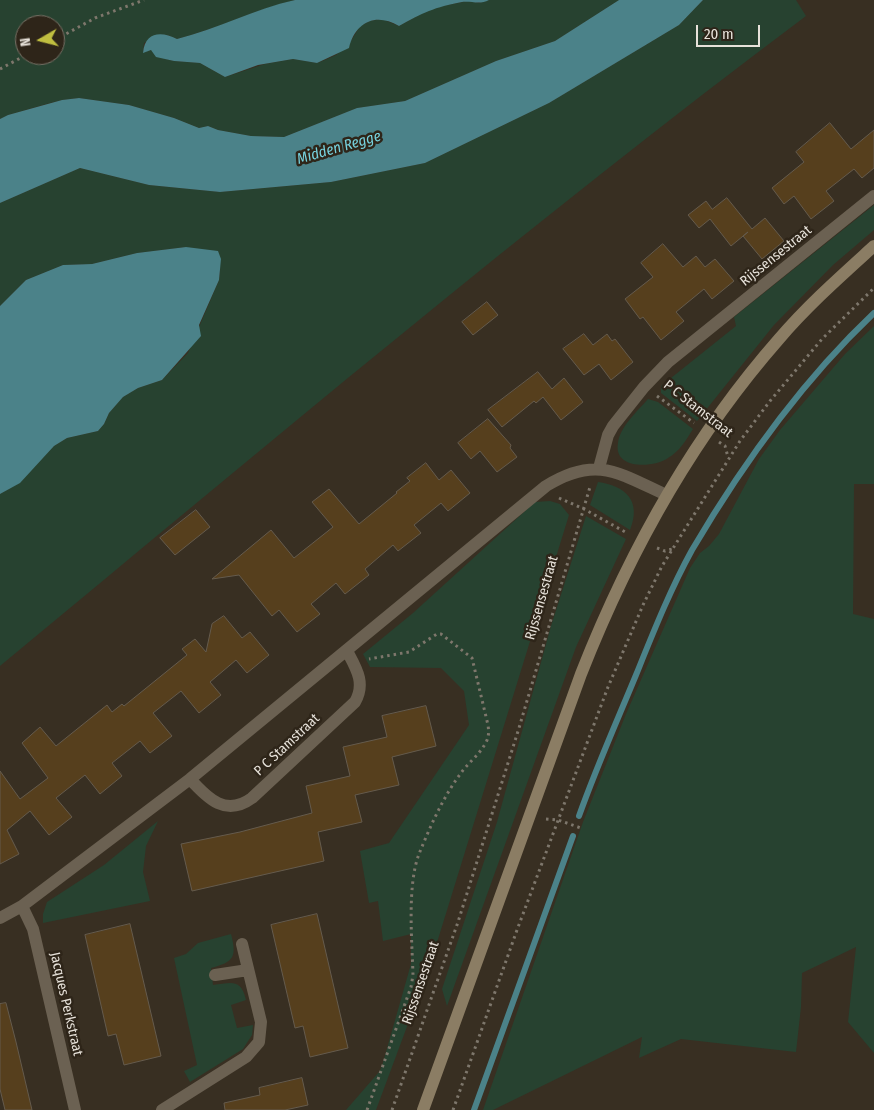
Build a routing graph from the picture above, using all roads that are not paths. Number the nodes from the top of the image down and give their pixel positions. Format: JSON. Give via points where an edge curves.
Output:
{"nodes":[{"id":1,"x":874,"y":196,"type":"edge"},
{"id":2,"x":874,"y":246,"type":"edge"},
{"id":3,"x":599,"y":468,"type":"junction"},
{"id":4,"x":666,"y":495,"type":"junction"},
{"id":5,"x":347,"y":650,"type":"junction"},
{"id":6,"x":190,"y":779,"type":"junction"},
{"id":7,"x":22,"y":906,"type":"junction"},
{"id":8,"x":0,"y":918,"type":"edge"},
{"id":9,"x":242,"y":944,"type":"dead end"},
{"id":10,"x":248,"y":970,"type":"junction"},
{"id":11,"x":215,"y":975,"type":"dead end"},
{"id":12,"x":75,"y":1110,"type":"edge"},
{"id":13,"x":162,"y":1110,"type":"edge"},
{"id":14,"x":423,"y":1110,"type":"edge"}],
"edges":[{"from":1,"to":3,"type":"street","name":"Rijssensestraat","via":[[668,362],[613,426]]},
{"from":2,"to":4,"type":"main road","via":[[827,288],[778,339],[706,433]]},
{"from":3,"to":4,"type":"street","via":[[618,472]]},
{"from":3,"to":5,"type":"street","via":[[564,476],[534,496]]},
{"from":4,"to":14,"type":"main road","via":[[640,540],[591,648]]},
{"from":5,"to":6,"type":"street"},
{"from":5,"to":6,"type":"street","name":"P C Stamstraat","via":[[361,685],[355,702],[247,801],[236,805],[220,804],[208,799]]},
{"from":6,"to":7,"type":"street"},
{"from":7,"to":8,"type":"street"},
{"from":7,"to":12,"type":"street","name":"Jacques Perkstraat","via":[[33,929]]},
{"from":9,"to":10,"type":"street"},
{"from":10,"to":11,"type":"street"},
{"from":10,"to":13,"type":"street","via":[[261,1022],[261,1035],[255,1048]]}]}
